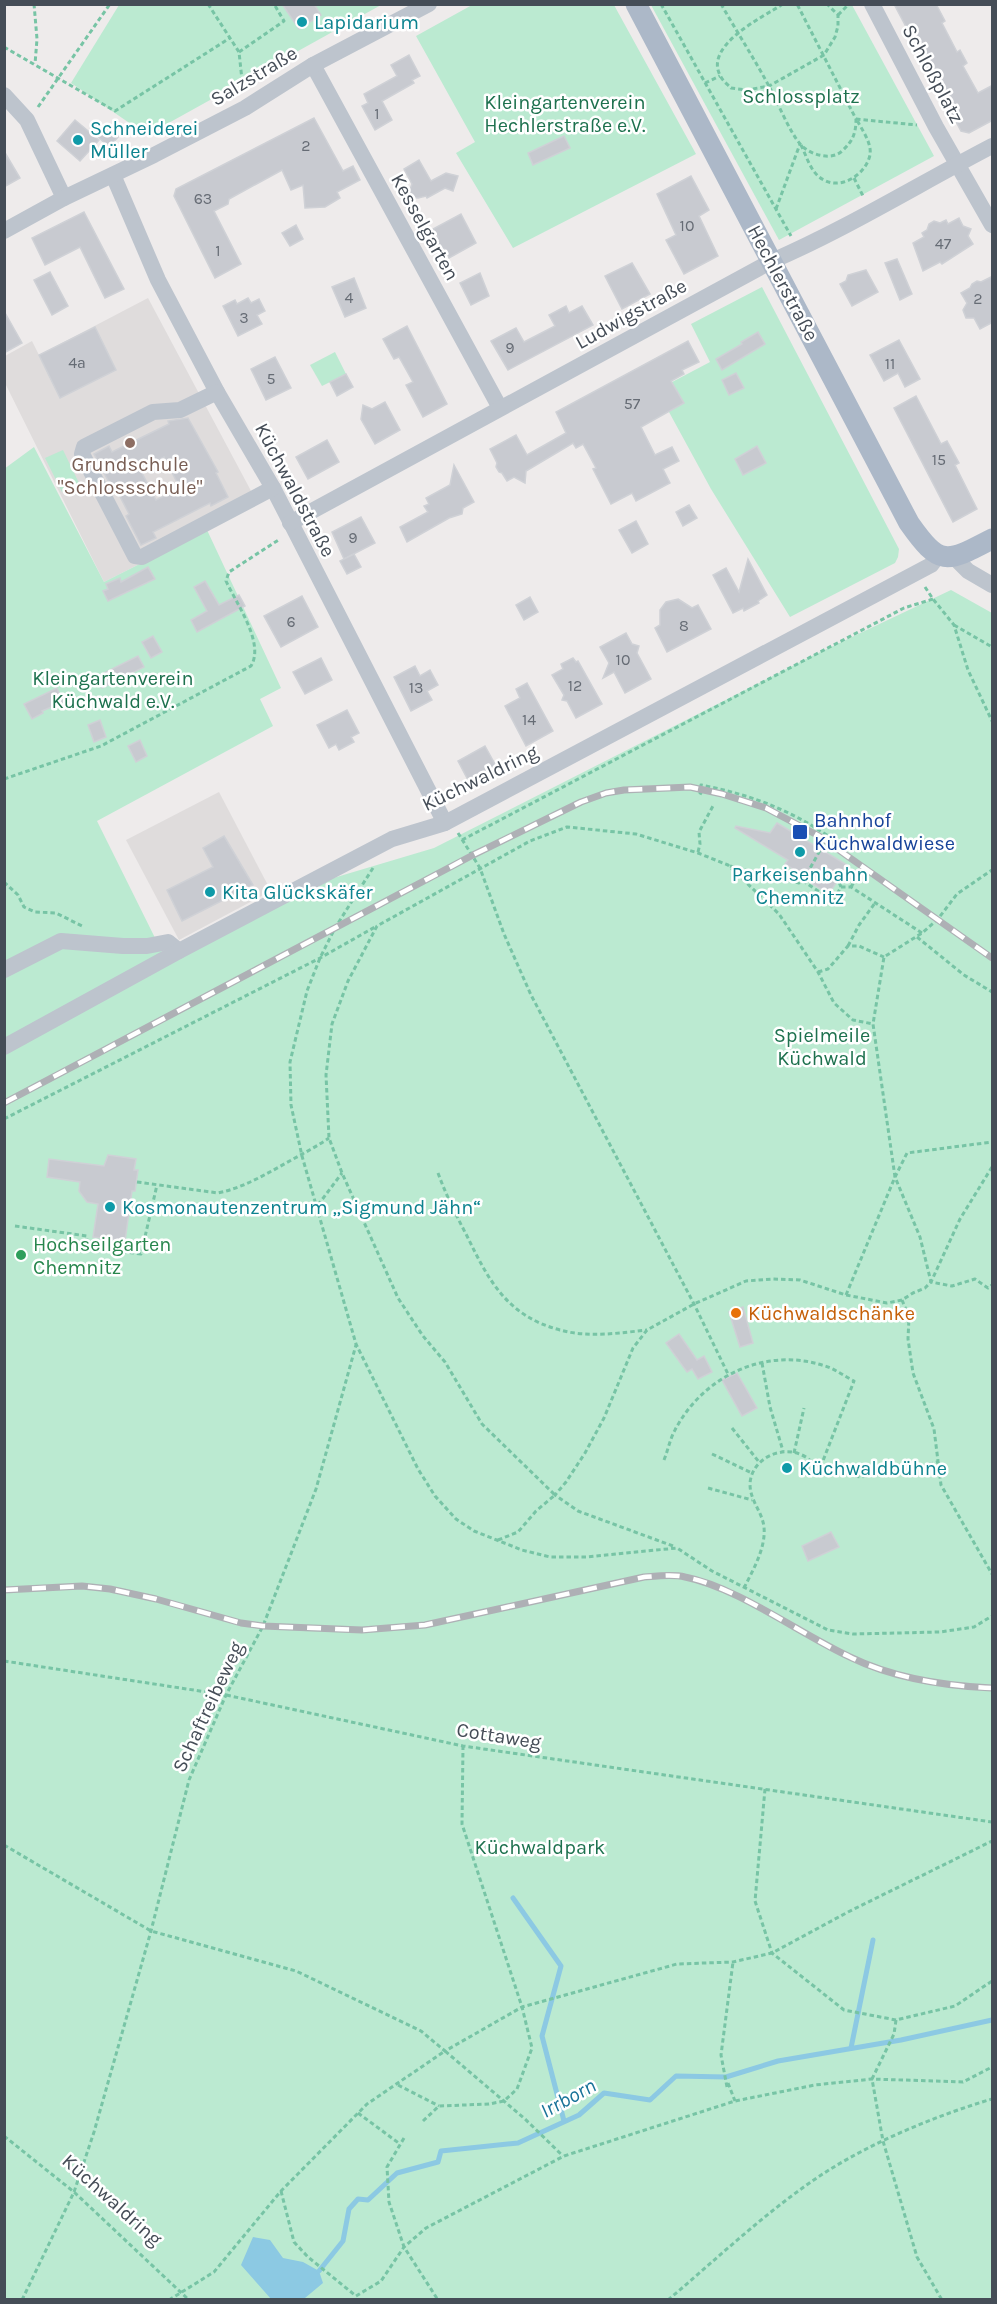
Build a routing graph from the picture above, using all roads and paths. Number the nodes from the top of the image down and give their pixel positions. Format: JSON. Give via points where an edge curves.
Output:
{"nodes":[{"id":1,"x":34,"y":4,"type":"edge"},
{"id":2,"x":110,"y":4,"type":"edge"},
{"id":3,"x":208,"y":4,"type":"edge"},
{"id":4,"x":274,"y":4,"type":"edge"},
{"id":5,"x":429,"y":4,"type":"edge"},
{"id":6,"x":636,"y":4,"type":"edge"},
{"id":7,"x":661,"y":4,"type":"edge"},
{"id":8,"x":721,"y":4,"type":"edge"},
{"id":9,"x":783,"y":4,"type":"edge"},
{"id":10,"x":797,"y":4,"type":"edge"},
{"id":11,"x":827,"y":4,"type":"edge"},
{"id":12,"x":849,"y":4,"type":"edge"},
{"id":13,"x":872,"y":4,"type":"edge"},
{"id":14,"x":838,"y":15,"type":"junction"},
{"id":15,"x":738,"y":32,"type":"junction"},
{"id":16,"x":230,"y":38,"type":"junction"},
{"id":17,"x":4,"y":47,"type":"edge"},
{"id":18,"x":239,"y":52,"type":"junction"},
{"id":19,"x":824,"y":55,"type":"junction"},
{"id":20,"x":34,"y":64,"type":"junction"},
{"id":21,"x":313,"y":65,"type":"junction"},
{"id":22,"x":720,"y":76,"type":"junction"},
{"id":23,"x":57,"y":77,"type":"junction"},
{"id":24,"x":705,"y":83,"type":"junction"},
{"id":25,"x":769,"y":86,"type":"junction"},
{"id":26,"x":4,"y":95,"type":"edge"},
{"id":27,"x":245,"y":108,"type":"junction"},
{"id":28,"x":856,"y":119,"type":"junction"},
{"id":29,"x":27,"y":120,"type":"junction"},
{"id":30,"x":936,"y":127,"type":"junction"},
{"id":31,"x":800,"y":144,"type":"junction"},
{"id":32,"x":993,"y":146,"type":"edge"},
{"id":33,"x":959,"y":163,"type":"junction"},
{"id":34,"x":113,"y":175,"type":"junction"},
{"id":35,"x":854,"y":178,"type":"junction"},
{"id":36,"x":64,"y":198,"type":"junction"},
{"id":37,"x":776,"y":209,"type":"junction"},
{"id":38,"x":870,"y":212,"type":"junction"},
{"id":39,"x":993,"y":225,"type":"edge"},
{"id":40,"x":4,"y":231,"type":"edge"},
{"id":41,"x":798,"y":249,"type":"junction"},
{"id":42,"x":771,"y":261,"type":"junction"},
{"id":43,"x":217,"y":392,"type":"junction"},
{"id":44,"x":500,"y":408,"type":"junction"},
{"id":45,"x":273,"y":488,"type":"junction"},
{"id":46,"x":292,"y":526,"type":"junction"},
{"id":47,"x":993,"y":539,"type":"edge"},
{"id":48,"x":946,"y":556,"type":"junction"},
{"id":49,"x":917,"y":572,"type":"junction"},
{"id":50,"x":993,"y":585,"type":"edge"},
{"id":51,"x":933,"y":599,"type":"junction"},
{"id":52,"x":954,"y":625,"type":"junction"},
{"id":53,"x":993,"y":646,"type":"edge"},
{"id":54,"x":993,"y":721,"type":"edge"},
{"id":55,"x":4,"y":779,"type":"edge"},
{"id":56,"x":702,"y":794,"type":"dead end"},
{"id":57,"x":714,"y":804,"type":"dead end"},
{"id":58,"x":445,"y":823,"type":"junction"},
{"id":59,"x":462,"y":840,"type":"junction"},
{"id":60,"x":698,"y":853,"type":"junction"},
{"id":61,"x":375,"y":865,"type":"dead end"},
{"id":62,"x":728,"y":865,"type":"junction"},
{"id":63,"x":480,"y":868,"type":"junction"},
{"id":64,"x":993,"y":870,"type":"edge"},
{"id":65,"x":803,"y":881,"type":"junction"},
{"id":66,"x":4,"y":882,"type":"edge"},
{"id":67,"x":842,"y":887,"type":"junction"},
{"id":68,"x":851,"y":887,"type":"junction"},
{"id":69,"x":875,"y":903,"type":"junction"},
{"id":70,"x":377,"y":926,"type":"junction"},
{"id":71,"x":91,"y":930,"type":"dead end"},
{"id":72,"x":922,"y":933,"type":"junction"},
{"id":73,"x":916,"y":937,"type":"junction"},
{"id":74,"x":848,"y":946,"type":"junction"},
{"id":75,"x":179,"y":951,"type":"junction"},
{"id":76,"x":884,"y":957,"type":"junction"},
{"id":77,"x":320,"y":958,"type":"junction"},
{"id":78,"x":4,"y":970,"type":"edge"},
{"id":79,"x":818,"y":972,"type":"junction"},
{"id":80,"x":993,"y":992,"type":"edge"},
{"id":81,"x":873,"y":1024,"type":"junction"},
{"id":82,"x":4,"y":1047,"type":"edge"},
{"id":83,"x":4,"y":1119,"type":"edge"},
{"id":84,"x":330,"y":1138,"type":"junction"},
{"id":85,"x":993,"y":1142,"type":"edge"},
{"id":86,"x":302,"y":1156,"type":"junction"},
{"id":87,"x":993,"y":1167,"type":"edge"},
{"id":88,"x":342,"y":1173,"type":"junction"},
{"id":89,"x":438,"y":1173,"type":"dead end"},
{"id":90,"x":895,"y":1177,"type":"junction"},
{"id":91,"x":137,"y":1182,"type":"dead end"},
{"id":92,"x":157,"y":1185,"type":"junction"},
{"id":93,"x":317,"y":1206,"type":"junction"},
{"id":94,"x":15,"y":1226,"type":"dead end"},
{"id":95,"x":931,"y":1282,"type":"junction"},
{"id":96,"x":993,"y":1285,"type":"edge"},
{"id":97,"x":846,"y":1295,"type":"junction"},
{"id":98,"x":902,"y":1300,"type":"junction"},
{"id":99,"x":694,"y":1304,"type":"junction"},
{"id":100,"x":647,"y":1330,"type":"junction"},
{"id":101,"x":356,"y":1344,"type":"junction"},
{"id":102,"x":762,"y":1363,"type":"junction"},
{"id":103,"x":728,"y":1374,"type":"junction"},
{"id":104,"x":804,"y":1408,"type":"dead end"},
{"id":105,"x":732,"y":1428,"type":"dead end"},
{"id":106,"x":783,"y":1451,"type":"junction"},
{"id":107,"x":794,"y":1453,"type":"junction"},
{"id":108,"x":712,"y":1455,"type":"dead end"},
{"id":109,"x":664,"y":1460,"type":"dead end"},
{"id":110,"x":760,"y":1462,"type":"junction"},
{"id":111,"x":938,"y":1462,"type":"junction"},
{"id":112,"x":819,"y":1471,"type":"junction"},
{"id":113,"x":752,"y":1473,"type":"junction"},
{"id":114,"x":708,"y":1488,"type":"dead end"},
{"id":115,"x":555,"y":1495,"type":"junction"},
{"id":116,"x":752,"y":1500,"type":"junction"},
{"id":117,"x":498,"y":1540,"type":"junction"},
{"id":118,"x":677,"y":1548,"type":"junction"},
{"id":119,"x":993,"y":1574,"type":"edge"},
{"id":120,"x":744,"y":1588,"type":"junction"},
{"id":121,"x":993,"y":1616,"type":"edge"},
{"id":122,"x":4,"y":1661,"type":"edge"},
{"id":123,"x":226,"y":1695,"type":"junction"},
{"id":124,"x":463,"y":1746,"type":"junction"},
{"id":125,"x":765,"y":1788,"type":"junction"},
{"id":126,"x":993,"y":1822,"type":"edge"},
{"id":127,"x":993,"y":1841,"type":"edge"},
{"id":128,"x":4,"y":1845,"type":"edge"},
{"id":129,"x":151,"y":1931,"type":"junction"},
{"id":130,"x":772,"y":1953,"type":"junction"},
{"id":131,"x":733,"y":1962,"type":"junction"},
{"id":132,"x":993,"y":1981,"type":"edge"},
{"id":133,"x":522,"y":2007,"type":"junction"},
{"id":134,"x":896,"y":2020,"type":"junction"},
{"id":135,"x":445,"y":2051,"type":"junction"},
{"id":136,"x":993,"y":2067,"type":"edge"},
{"id":137,"x":872,"y":2079,"type":"junction"},
{"id":138,"x":397,"y":2085,"type":"junction"},
{"id":139,"x":993,"y":2099,"type":"edge"},
{"id":140,"x":504,"y":2100,"type":"junction"},
{"id":141,"x":735,"y":2101,"type":"junction"},
{"id":142,"x":439,"y":2106,"type":"junction"},
{"id":143,"x":358,"y":2113,"type":"junction"},
{"id":144,"x":423,"y":2121,"type":"dead end"},
{"id":145,"x":4,"y":2136,"type":"edge"},
{"id":146,"x":404,"y":2138,"type":"dead end"},
{"id":147,"x":883,"y":2141,"type":"junction"},
{"id":148,"x":400,"y":2144,"type":"junction"},
{"id":149,"x":564,"y":2156,"type":"junction"},
{"id":150,"x":281,"y":2191,"type":"junction"},
{"id":151,"x":74,"y":2192,"type":"junction"},
{"id":152,"x":405,"y":2247,"type":"junction"},
{"id":153,"x":181,"y":2292,"type":"junction"},
{"id":154,"x":22,"y":2300,"type":"edge"},
{"id":155,"x":169,"y":2300,"type":"edge"},
{"id":156,"x":189,"y":2300,"type":"edge"},
{"id":157,"x":438,"y":2300,"type":"edge"},
{"id":158,"x":668,"y":2300,"type":"edge"},
{"id":159,"x":942,"y":2300,"type":"edge"}],
"edges":[{"from":1,"to":20,"type":"path"},
{"from":2,"to":23,"type":"path"},
{"from":3,"to":16,"type":"path"},
{"from":4,"to":18,"type":"path","via":[[284,21]]},
{"from":5,"to":21,"type":"street","name":"Salzstraße"},
{"from":6,"to":42,"type":"main road","name":"Hechlerstraße"},
{"from":7,"to":24,"type":"path"},
{"from":8,"to":15,"type":"path"},
{"from":9,"to":15,"type":"path"},
{"from":10,"to":19,"type":"path"},
{"from":11,"to":14,"type":"path"},
{"from":12,"to":14,"type":"path"},
{"from":13,"to":30,"type":"street","name":"Schloßplatz"},
{"from":14,"to":19,"type":"path","via":[[835,37]]},
{"from":15,"to":22,"type":"path","via":[[725,45],[719,60]]},
{"from":15,"to":25,"type":"path"},
{"from":16,"to":18,"type":"path"},
{"from":16,"to":23,"type":"path","via":[[115,111]]},
{"from":17,"to":20,"type":"path"},
{"from":18,"to":27,"type":"path"},
{"from":19,"to":25,"type":"path"},
{"from":19,"to":28,"type":"path"},
{"from":20,"to":23,"type":"path"},
{"from":21,"to":27,"type":"street","name":"Salzstraße"},
{"from":21,"to":44,"type":"street","name":"Kesselgarten"},
{"from":22,"to":24,"type":"path"},
{"from":22,"to":25,"type":"path","via":[[730,88]]},
{"from":23,"to":29,"type":"path"},
{"from":24,"to":37,"type":"path"},
{"from":25,"to":31,"type":"path"},
{"from":26,"to":29,"type":"street"},
{"from":27,"to":34,"type":"street","name":"Salzstraße"},
{"from":28,"to":30,"type":"path"},
{"from":28,"to":31,"type":"path","via":[[856,132],[840,154],[812,153]]},
{"from":28,"to":35,"type":"path","via":[[871,154]]},
{"from":29,"to":36,"type":"street"},
{"from":30,"to":33,"type":"street","name":"Schloßplatz"},
{"from":31,"to":35,"type":"path","via":[[813,171],[824,180],[840,184]]},
{"from":31,"to":37,"type":"path"},
{"from":32,"to":33,"type":"street","name":"Ludwigstraße"},
{"from":33,"to":38,"type":"street","name":"Ludwigstraße"},
{"from":33,"to":39,"type":"street","name":"Schloßplatz"},
{"from":34,"to":36,"type":"street","name":"Salzstraße"},
{"from":34,"to":43,"type":"street","name":"Küchwaldstraße","via":[[158,280]]},
{"from":35,"to":38,"type":"path"},
{"from":36,"to":40,"type":"street","name":"Salzstraße"},
{"from":37,"to":41,"type":"path"},
{"from":38,"to":41,"type":"street","name":"Ludwigstraße"},
{"from":41,"to":42,"type":"street","name":"Ludwigstraße"},
{"from":42,"to":44,"type":"street","name":"Ludwigstraße"},
{"from":42,"to":48,"type":"main road","name":"Hechlerstraße","via":[[909,523],[928,549]]},
{"from":43,"to":45,"type":"street","name":"Küchwaldstraße"},
{"from":43,"to":45,"type":"street","via":[[180,410],[153,412],[84,447],[82,454],[135,556],[142,557]]},
{"from":44,"to":46,"type":"street","name":"Ludwigstraße"},
{"from":45,"to":46,"type":"street","name":"Küchwaldstraße"},
{"from":46,"to":55,"type":"path","via":[[229,572],[226,581],[253,635],[256,650],[251,666],[101,746]]},
{"from":46,"to":58,"type":"street","name":"Küchwaldstraße"},
{"from":47,"to":48,"type":"main road","via":[[968,552]]},
{"from":48,"to":49,"type":"street","name":"Küchwaldring"},
{"from":48,"to":50,"type":"street"},
{"from":49,"to":51,"type":"path"},
{"from":49,"to":58,"type":"street","name":"Küchwaldring"},
{"from":51,"to":52,"type":"path"},
{"from":51,"to":59,"type":"path","via":[[904,608]]},
{"from":52,"to":53,"type":"path"},
{"from":52,"to":54,"type":"path","via":[[968,670]]},
{"from":56,"to":65,"type":"path","via":[[701,785],[746,795],[786,810],[828,836]]},
{"from":57,"to":60,"type":"path","via":[[699,832]]},
{"from":58,"to":59,"type":"path"},
{"from":58,"to":75,"type":"street","name":"Küchwaldring","via":[[392,839]]},
{"from":59,"to":63,"type":"path"},
{"from":60,"to":62,"type":"path"},
{"from":60,"to":63,"type":"path","via":[[636,834],[567,827],[530,841]]},
{"from":61,"to":77,"type":"path","via":[[334,928]]},
{"from":62,"to":65,"type":"path"},
{"from":62,"to":79,"type":"path","via":[[779,914]]},
{"from":63,"to":70,"type":"path"},
{"from":63,"to":99,"type":"path","via":[[531,995]]},
{"from":64,"to":72,"type":"path","via":[[957,894]]},
{"from":65,"to":67,"type":"path","via":[[833,901]]},
{"from":66,"to":71,"type":"path","via":[[24,907],[56,913]]},
{"from":67,"to":68,"type":"path"},
{"from":67,"to":68,"type":"path","via":[[839,882],[844,874],[856,878]]},
{"from":68,"to":69,"type":"path"},
{"from":69,"to":72,"type":"path"},
{"from":69,"to":74,"type":"path"},
{"from":70,"to":77,"type":"path"},
{"from":70,"to":84,"type":"path","via":[[348,981],[332,1024],[326,1075]]},
{"from":72,"to":73,"type":"path"},
{"from":73,"to":76,"type":"path"},
{"from":73,"to":80,"type":"path","via":[[964,975]]},
{"from":74,"to":76,"type":"path","via":[[859,946]]},
{"from":74,"to":79,"type":"path","via":[[828,969]]},
{"from":75,"to":78,"type":"street","via":[[168,942],[123,946],[61,941]]},
{"from":75,"to":82,"type":"street","name":"Küchwaldring"},
{"from":76,"to":81,"type":"path"},
{"from":77,"to":83,"type":"path"},
{"from":77,"to":86,"type":"path","via":[[307,991],[290,1062],[291,1105]]},
{"from":79,"to":81,"type":"path","via":[[834,1003],[853,1020]]},
{"from":81,"to":90,"type":"path"},
{"from":84,"to":86,"type":"path"},
{"from":84,"to":88,"type":"path"},
{"from":85,"to":90,"type":"path","via":[[907,1153]]},
{"from":86,"to":92,"type":"path","via":[[245,1186],[218,1193]]},
{"from":86,"to":93,"type":"path"},
{"from":87,"to":95,"type":"path","via":[[960,1219]]},
{"from":88,"to":93,"type":"path"},
{"from":88,"to":115,"type":"path","via":[[398,1298],[423,1336],[445,1362],[482,1424]]},
{"from":89,"to":100,"type":"path","via":[[485,1272],[496,1291],[518,1312],[561,1331],[593,1334]]},
{"from":90,"to":95,"type":"path","via":[[920,1237]]},
{"from":90,"to":97,"type":"path"},
{"from":91,"to":92,"type":"path"},
{"from":92,"to":94,"type":"path","via":[[141,1254],[86,1247],[87,1236]]},
{"from":93,"to":101,"type":"path"},
{"from":95,"to":96,"type":"path","via":[[952,1286],[975,1279],[988,1288]]},
{"from":95,"to":98,"type":"path"},
{"from":97,"to":98,"type":"path","via":[[887,1303]]},
{"from":97,"to":99,"type":"path","via":[[800,1280],[773,1279],[746,1281]]},
{"from":98,"to":111,"type":"path","via":[[909,1317],[913,1373],[934,1429]]},
{"from":99,"to":100,"type":"path"},
{"from":99,"to":103,"type":"path"},
{"from":100,"to":115,"type":"path","via":[[633,1348],[585,1453]]},
{"from":101,"to":117,"type":"path","via":[[435,1496],[456,1519]]},
{"from":101,"to":123,"type":"path","name":"Schaftreibeweg","via":[[316,1489],[263,1626]]},
{"from":102,"to":103,"type":"path"},
{"from":102,"to":106,"type":"path"},
{"from":102,"to":112,"type":"path","via":[[787,1359],[825,1366],[854,1381]]},
{"from":103,"to":109,"type":"path","via":[[694,1402],[675,1430]]},
{"from":104,"to":107,"type":"path"},
{"from":105,"to":110,"type":"path"},
{"from":106,"to":107,"type":"path"},
{"from":106,"to":110,"type":"path"},
{"from":107,"to":112,"type":"path","via":[[801,1454]]},
{"from":108,"to":113,"type":"path"},
{"from":110,"to":113,"type":"path"},
{"from":111,"to":112,"type":"path","via":[[861,1477]]},
{"from":111,"to":119,"type":"path","via":[[941,1485]]},
{"from":113,"to":116,"type":"path"},
{"from":114,"to":116,"type":"path"},
{"from":115,"to":117,"type":"path","via":[[518,1532]]},
{"from":115,"to":118,"type":"path","via":[[578,1510]]},
{"from":116,"to":120,"type":"path","via":[[764,1527],[760,1554]]},
{"from":117,"to":118,"type":"path","via":[[550,1557]]},
{"from":118,"to":120,"type":"path"},
{"from":120,"to":121,"type":"path","via":[[828,1630],[853,1634],[940,1632],[974,1627]]},
{"from":122,"to":123,"type":"path","name":"Cottaweg"},
{"from":123,"to":124,"type":"path","name":"Cottaweg"},
{"from":123,"to":129,"type":"path","name":"Schaftreibeweg","via":[[189,1780]]},
{"from":124,"to":125,"type":"path","name":"Cottaweg"},
{"from":124,"to":133,"type":"path","via":[[462,1824]]},
{"from":125,"to":126,"type":"path","name":"Cottaweg"},
{"from":125,"to":130,"type":"path","via":[[755,1901]]},
{"from":127,"to":130,"type":"path"},
{"from":128,"to":129,"type":"path"},
{"from":129,"to":135,"type":"path","via":[[296,1971],[421,2031]]},
{"from":129,"to":151,"type":"path","name":"Schaftreibeweg"},
{"from":130,"to":131,"type":"path"},
{"from":130,"to":134,"type":"path","via":[[844,2010]]},
{"from":131,"to":133,"type":"path","via":[[677,1964]]},
{"from":131,"to":141,"type":"path","via":[[721,2055],[727,2087],[726,2077]]},
{"from":132,"to":134,"type":"path","via":[[955,2006]]},
{"from":133,"to":135,"type":"path"},
{"from":133,"to":140,"type":"path","via":[[532,2048],[517,2089]]},
{"from":134,"to":137,"type":"path","via":[[894,2034]]},
{"from":135,"to":138,"type":"path"},
{"from":135,"to":140,"type":"path"},
{"from":136,"to":137,"type":"path","via":[[963,2082]]},
{"from":137,"to":141,"type":"path","via":[[815,2085]]},
{"from":137,"to":147,"type":"path"},
{"from":138,"to":142,"type":"path"},
{"from":138,"to":143,"type":"path"},
{"from":139,"to":147,"type":"path"},
{"from":140,"to":142,"type":"path"},
{"from":140,"to":149,"type":"path"},
{"from":141,"to":149,"type":"path"},
{"from":142,"to":144,"type":"path"},
{"from":143,"to":148,"type":"path"},
{"from":143,"to":150,"type":"path"},
{"from":145,"to":151,"type":"path","name":"Küchwaldring"},
{"from":146,"to":148,"type":"path"},
{"from":147,"to":158,"type":"path","via":[[796,2193]]},
{"from":147,"to":159,"type":"path","via":[[917,2257]]},
{"from":148,"to":152,"type":"path","via":[[387,2167],[388,2193]]},
{"from":149,"to":152,"type":"path","via":[[426,2228]]},
{"from":150,"to":152,"type":"path","via":[[294,2242],[356,2296],[381,2280]]},
{"from":150,"to":153,"type":"path","via":[[214,2272]]},
{"from":151,"to":153,"type":"path","name":"Küchwaldring"},
{"from":151,"to":154,"type":"path","name":"Schaftreibeweg"},
{"from":152,"to":157,"type":"path"},
{"from":153,"to":155,"type":"path"},
{"from":153,"to":156,"type":"path","name":"Küchwaldring"}]}
